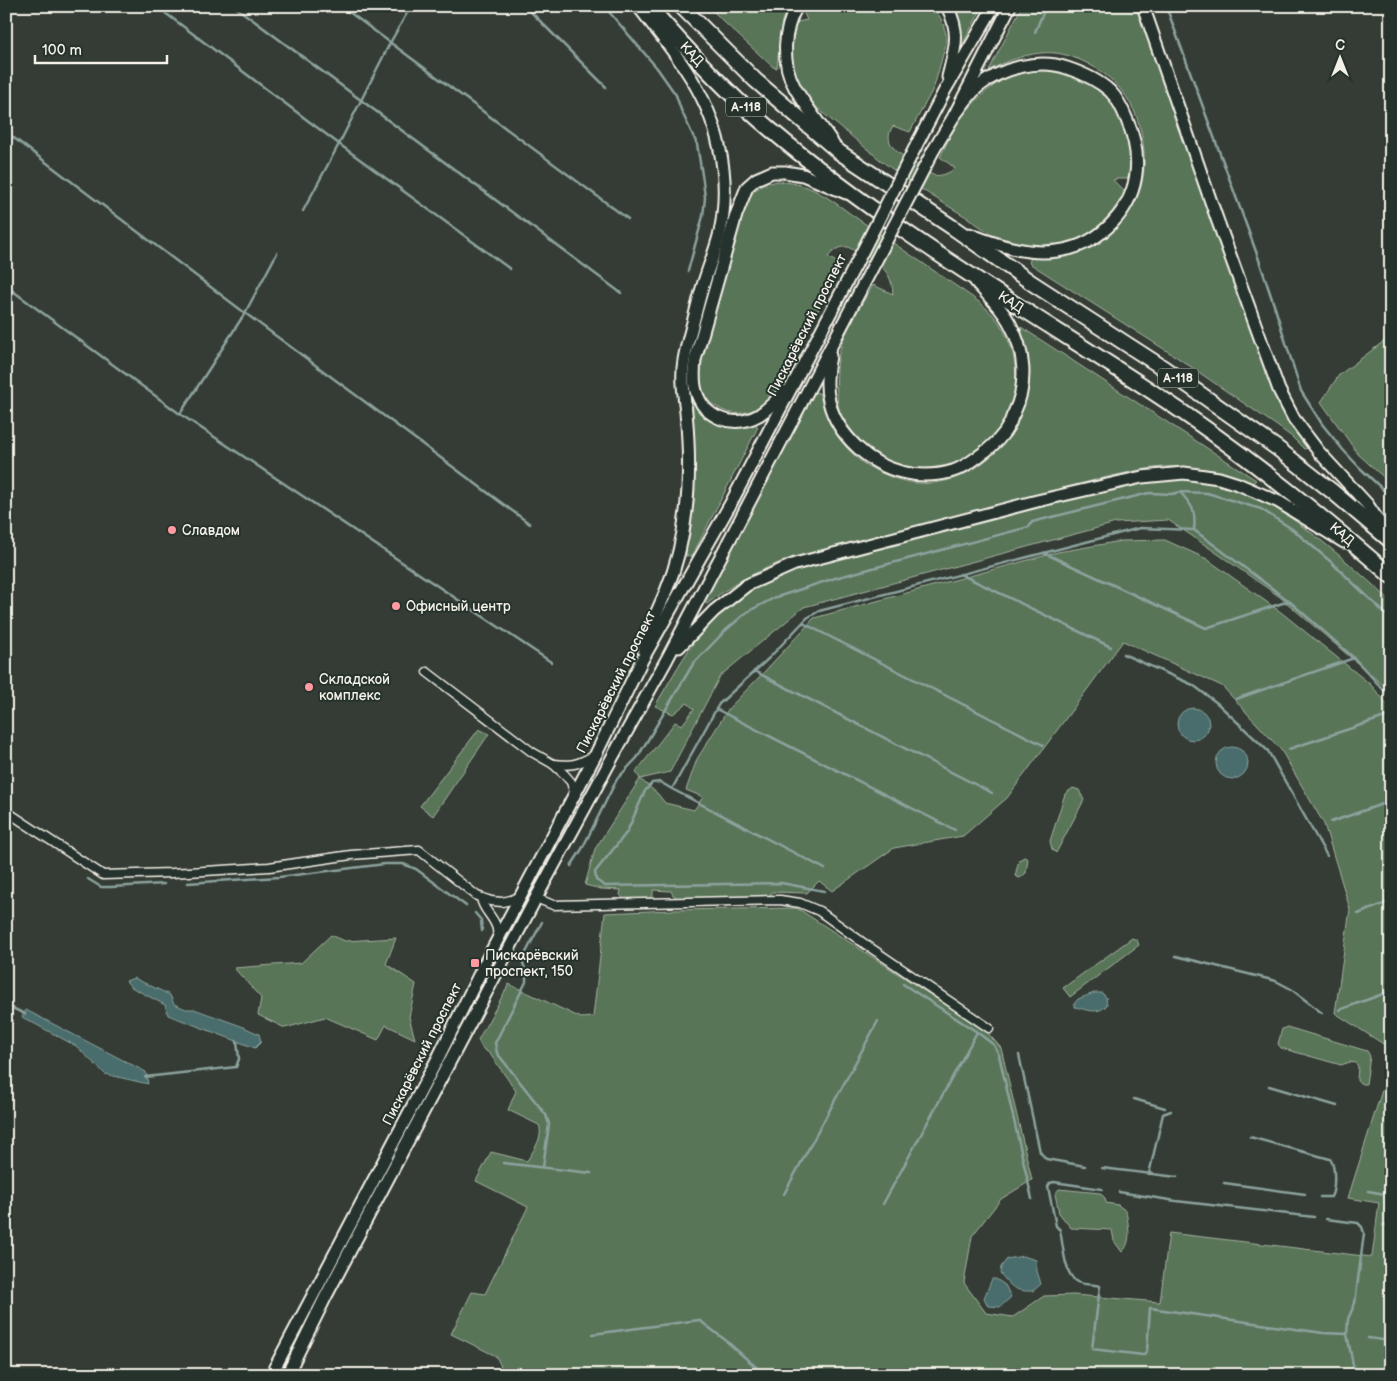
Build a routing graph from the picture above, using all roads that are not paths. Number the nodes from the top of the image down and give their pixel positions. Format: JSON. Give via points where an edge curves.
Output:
{"nodes":[{"id":1,"x":638,"y":6,"type":"edge"},
{"id":2,"x":649,"y":6,"type":"edge"},
{"id":3,"x":681,"y":6,"type":"edge"},
{"id":4,"x":797,"y":6,"type":"edge"},
{"id":5,"x":947,"y":6,"type":"edge"},
{"id":6,"x":994,"y":6,"type":"edge"},
{"id":7,"x":1010,"y":6,"type":"edge"},
{"id":8,"x":1143,"y":6,"type":"edge"},
{"id":9,"x":945,"y":90,"type":"junction"},
{"id":10,"x":954,"y":116,"type":"junction"},
{"id":11,"x":839,"y":152,"type":"junction"},
{"id":12,"x":855,"y":196,"type":"junction"},
{"id":13,"x":955,"y":229,"type":"junction"},
{"id":14,"x":970,"y":274,"type":"junction"},
{"id":15,"x":841,"y":327,"type":"junction"},
{"id":16,"x":796,"y":379,"type":"junction"},
{"id":17,"x":1391,"y":541,"type":"edge"},
{"id":18,"x":1371,"y":559,"type":"junction"},
{"id":19,"x":1391,"y":576,"type":"edge"},
{"id":20,"x":667,"y":659,"type":"junction"},
{"id":21,"x":642,"y":660,"type":"junction"},
{"id":22,"x":427,"y":672,"type":"dead end"},
{"id":23,"x":596,"y":754,"type":"junction"},
{"id":24,"x":552,"y":764,"type":"junction"},
{"id":25,"x":575,"y":795,"type":"junction"},
{"id":26,"x":6,"y":811,"type":"edge"},
{"id":27,"x":521,"y":896,"type":"junction"},
{"id":28,"x":481,"y":898,"type":"junction"},
{"id":29,"x":536,"y":898,"type":"junction"},
{"id":30,"x":498,"y":940,"type":"junction"},
{"id":31,"x":990,"y":1028,"type":"dead end"},
{"id":32,"x":271,"y":1375,"type":"edge"},
{"id":33,"x":287,"y":1375,"type":"edge"}],
"edges":[{"from":1,"to":21,"type":"main road","via":[[673,51],[700,94],[724,165],[724,210],[720,234],[702,288],[684,361],[689,483],[679,556],[646,637]]},
{"from":2,"to":12,"type":"highway","name":"КАД","number":"А-118","via":[[710,73],[770,130]]},
{"from":3,"to":11,"type":"highway","name":"КАД","number":"А-118","via":[[755,80]]},
{"from":4,"to":11,"type":"main road","via":[[786,39],[788,68],[794,86]]},
{"from":5,"to":9,"type":"main road","via":[[956,31],[956,42]]},
{"from":6,"to":9,"type":"main road","name":"Пискарёвский проспект"},
{"from":7,"to":10,"type":"main road","name":"Пискарёвский проспект"},
{"from":8,"to":17,"type":"main road","via":[[1279,390],[1294,419],[1367,504]]},
{"from":9,"to":16,"type":"main road","name":"Пискарёвский проспект","bridge":true},
{"from":10,"to":13,"type":"main road","via":[[978,88],[1001,74],[1024,66],[1060,65],[1088,76],[1109,90],[1117,100],[1131,129],[1137,165],[1132,192],[1117,219],[1101,234],[1069,249],[1044,252],[998,246]]},
{"from":10,"to":15,"type":"main road","name":"Пискарёвский проспект","bridge":true},
{"from":11,"to":13,"type":"highway","name":"КАД","number":"А-118"},
{"from":12,"to":14,"type":"highway","name":"КАД","number":"А-118"},
{"from":12,"to":16,"type":"main road","via":[[803,175],[772,172],[756,179],[747,188],[736,215],[695,360],[696,391],[705,408],[715,417],[742,421],[770,407]]},
{"from":13,"to":17,"type":"highway","name":"КАД","number":"А-118","via":[[1277,448]]},
{"from":14,"to":15,"type":"main road","via":[[1009,321],[1018,341],[1023,382],[1021,396],[1009,424],[997,441],[968,464],[953,471],[932,475],[898,472],[867,457],[848,439],[828,400],[826,376]]},
{"from":14,"to":18,"type":"highway","name":"КАД","number":"А-118","via":[[1150,390],[1262,469]]},
{"from":15,"to":20,"type":"main road","name":"Пискарёвский проспект"},
{"from":16,"to":21,"type":"main road","name":"Пискарёвский проспект","via":[[731,503]]},
{"from":18,"to":19,"type":"highway","name":"КАД","number":"А-118"},
{"from":18,"to":20,"type":"main road","via":[[1279,502],[1238,484],[1184,473],[1142,477],[795,564],[747,585],[714,611]]},
{"from":20,"to":29,"type":"main road","name":"Пискарёвский проспект"},
{"from":21,"to":23,"type":"main road","name":"Пискарёвский проспект"},
{"from":22,"to":24,"type":"street"},
{"from":23,"to":24,"type":"street","via":[[570,766]]},
{"from":23,"to":25,"type":"main road","name":"Пискарёвский проспект"},
{"from":24,"to":25,"type":"street","via":[[571,782]]},
{"from":25,"to":27,"type":"main road","name":"Пискарёвский проспект"},
{"from":26,"to":28,"type":"street","via":[[103,875],[269,867],[351,855],[419,850]]},
{"from":27,"to":28,"type":"street","via":[[502,902]]},
{"from":27,"to":30,"type":"main road","name":"Пискарёвский проспект"},
{"from":28,"to":30,"type":"street","via":[[482,905],[497,927]]},
{"from":29,"to":31,"type":"street","via":[[553,905],[780,900],[800,903],[819,911]]},
{"from":29,"to":33,"type":"main road","name":"Пискарёвский проспект"},
{"from":30,"to":32,"type":"main road","name":"Пискарёвский проспект"}]}
